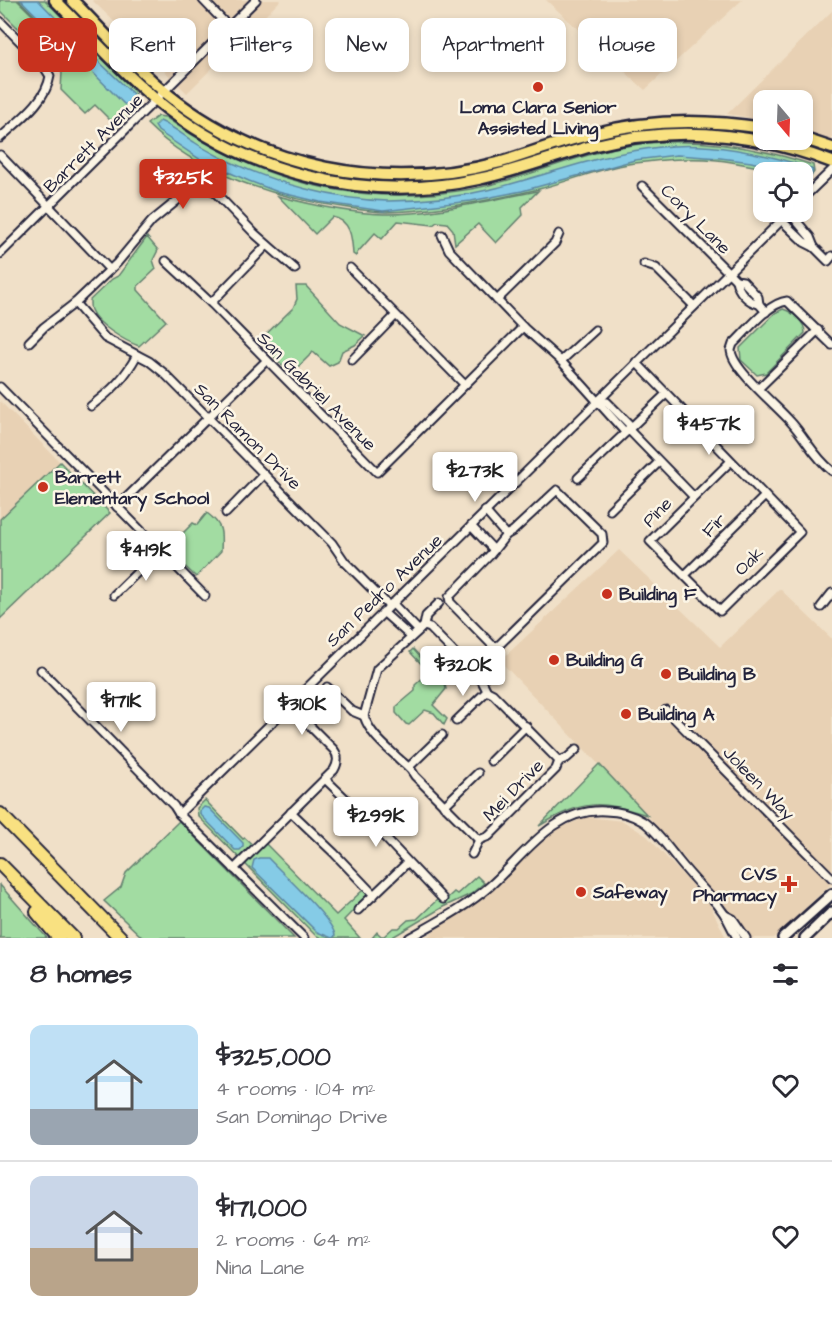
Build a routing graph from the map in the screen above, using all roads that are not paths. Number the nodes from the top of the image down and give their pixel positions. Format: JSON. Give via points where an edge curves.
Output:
{"nodes":[{"id":1,"x":55,"y":0,"type":"edge"},
{"id":2,"x":72,"y":0,"type":"edge"},
{"id":3,"x":203,"y":0,"type":"edge"},
{"id":4,"x":256,"y":0,"type":"edge"},
{"id":5,"x":220,"y":18,"type":"edge"},
{"id":6,"x":238,"y":18,"type":"edge"},
{"id":7,"x":0,"y":21,"type":"edge"},
{"id":8,"x":208,"y":48,"type":"edge"},
{"id":9,"x":165,"y":92,"type":"junction"},
{"id":10,"x":156,"y":100,"type":"junction"},
{"id":11,"x":753,"y":127,"type":"edge"},
{"id":12,"x":0,"y":138,"type":"edge"},
{"id":13,"x":813,"y":142,"type":"edge"},
{"id":14,"x":832,"y":148,"type":"edge"},
{"id":15,"x":0,"y":155,"type":"edge"},
{"id":16,"x":832,"y":162,"type":"edge"},
{"id":17,"x":832,"y":170,"type":"edge"},
{"id":18,"x":642,"y":186,"type":"dead end"},
{"id":19,"x":813,"y":188,"type":"edge"},
{"id":20,"x":50,"y":206,"type":"junction"},
{"id":21,"x":779,"y":222,"type":"edge"},
{"id":22,"x":783,"y":222,"type":"edge"},
{"id":23,"x":798,"y":222,"type":"edge"},
{"id":24,"x":559,"y":234,"type":"dead end"},
{"id":25,"x":442,"y":235,"type":"dead end"},
{"id":26,"x":267,"y":245,"type":"junction"},
{"id":27,"x":814,"y":247,"type":"junction"},
{"id":28,"x":0,"y":254,"type":"edge"},
{"id":29,"x":832,"y":256,"type":"edge"},
{"id":30,"x":166,"y":261,"type":"dead end"},
{"id":31,"x":644,"y":264,"type":"dead end"},
{"id":32,"x":350,"y":268,"type":"dead end"},
{"id":33,"x":295,"y":269,"type":"dead end"},
{"id":34,"x":110,"y":270,"type":"junction"},
{"id":35,"x":729,"y":273,"type":"junction"},
{"id":36,"x":497,"y":300,"type":"junction"},
{"id":37,"x":75,"y":303,"type":"junction"},
{"id":38,"x":211,"y":303,"type":"junction"},
{"id":39,"x":694,"y":306,"type":"junction"},
{"id":40,"x":766,"y":312,"type":"junction"},
{"id":41,"x":395,"y":316,"type":"junction"},
{"id":42,"x":523,"y":327,"type":"junction"},
{"id":43,"x":595,"y":330,"type":"dead end"},
{"id":44,"x":818,"y":330,"type":"junction"},
{"id":45,"x":29,"y":342,"type":"dead end"},
{"id":46,"x":832,"y":345,"type":"edge"},
{"id":47,"x":137,"y":355,"type":"junction"},
{"id":48,"x":352,"y":360,"type":"dead end"},
{"id":49,"x":266,"y":361,"type":"junction"},
{"id":50,"x":561,"y":361,"type":"junction"},
{"id":51,"x":636,"y":362,"type":"junction"},
{"id":52,"x":464,"y":384,"type":"junction"},
{"id":53,"x":0,"y":387,"type":"edge"},
{"id":54,"x":759,"y":388,"type":"junction"},
{"id":55,"x":666,"y":393,"type":"junction"},
{"id":56,"x":599,"y":400,"type":"junction"},
{"id":57,"x":91,"y":406,"type":"dead end"},
{"id":58,"x":208,"y":417,"type":"junction"},
{"id":59,"x":628,"y":429,"type":"junction"},
{"id":60,"x":731,"y":460,"type":"junction"},
{"id":61,"x":659,"y":462,"type":"junction"},
{"id":62,"x":832,"y":471,"type":"edge"},
{"id":63,"x":264,"y":474,"type":"junction"},
{"id":64,"x":578,"y":478,"type":"dead end"},
{"id":65,"x":693,"y":496,"type":"junction"},
{"id":66,"x":765,"y":496,"type":"junction"},
{"id":67,"x":117,"y":507,"type":"junction"},
{"id":68,"x":610,"y":510,"type":"dead end"},
{"id":69,"x":485,"y":511,"type":"junction"},
{"id":70,"x":226,"y":513,"type":"dead end"},
{"id":71,"x":471,"y":525,"type":"junction"},
{"id":72,"x":506,"y":535,"type":"junction"},
{"id":73,"x":160,"y":550,"type":"junction"},
{"id":74,"x":494,"y":550,"type":"junction"},
{"id":75,"x":685,"y":575,"type":"junction"},
{"id":76,"x":832,"y":593,"type":"edge"},
{"id":77,"x":114,"y":595,"type":"dead end"},
{"id":78,"x":205,"y":596,"type":"dead end"},
{"id":79,"x":439,"y":603,"type":"dead end"},
{"id":80,"x":388,"y":607,"type":"junction"},
{"id":81,"x":821,"y":607,"type":"dead end"},
{"id":82,"x":720,"y":610,"type":"joint"},
{"id":83,"x":407,"y":617,"type":"junction"},
{"id":84,"x":398,"y":625,"type":"junction"},
{"id":85,"x":421,"y":628,"type":"junction"},
{"id":86,"x":411,"y":637,"type":"junction"},
{"id":87,"x":41,"y":670,"type":"dead end"},
{"id":88,"x":327,"y":687,"type":"dead end"},
{"id":89,"x":487,"y":691,"type":"junction"},
{"id":90,"x":288,"y":704,"type":"junction"},
{"id":91,"x":666,"y":710,"type":"dead end"},
{"id":92,"x":364,"y":716,"type":"junction"},
{"id":93,"x":456,"y":721,"type":"dead end"},
{"id":94,"x":526,"y":726,"type":"junction"},
{"id":95,"x":442,"y":735,"type":"dead end"},
{"id":96,"x":577,"y":749,"type":"dead end"},
{"id":97,"x":559,"y":760,"type":"junction"},
{"id":98,"x":490,"y":761,"type":"dead end"},
{"id":99,"x":410,"y":766,"type":"junction"},
{"id":100,"x":478,"y":773,"type":"dead end"},
{"id":101,"x":325,"y":779,"type":"junction"},
{"id":102,"x":444,"y":806,"type":"junction"},
{"id":103,"x":291,"y":812,"type":"junction"},
{"id":104,"x":0,"y":814,"type":"edge"},
{"id":105,"x":179,"y":814,"type":"junction"},
{"id":106,"x":479,"y":840,"type":"junction"},
{"id":107,"x":472,"y":854,"type":"dead end"},
{"id":108,"x":407,"y":863,"type":"junction"},
{"id":109,"x":0,"y":864,"type":"edge"},
{"id":110,"x":234,"y":869,"type":"junction"},
{"id":111,"x":832,"y":878,"type":"edge"},
{"id":112,"x":27,"y":892,"type":"junction"},
{"id":113,"x":832,"y":894,"type":"edge"},
{"id":114,"x":374,"y":895,"type":"junction"},
{"id":115,"x":443,"y":899,"type":"dead end"},
{"id":116,"x":832,"y":904,"type":"edge"},
{"id":117,"x":358,"y":910,"type":"dead end"},
{"id":118,"x":832,"y":912,"type":"edge"},
{"id":119,"x":725,"y":915,"type":"junction"},
{"id":120,"x":817,"y":927,"type":"junction"},
{"id":121,"x":59,"y":938,"type":"edge"},
{"id":122,"x":72,"y":938,"type":"edge"},
{"id":123,"x":121,"y":938,"type":"edge"},
{"id":124,"x":304,"y":938,"type":"edge"},
{"id":125,"x":409,"y":938,"type":"edge"},
{"id":126,"x":737,"y":938,"type":"edge"},
{"id":127,"x":746,"y":938,"type":"edge"},
{"id":128,"x":783,"y":938,"type":"edge"},
{"id":129,"x":805,"y":938,"type":"edge"}],
"edges":[{"from":1,"to":10,"type":"main road"},
{"from":2,"to":9,"type":"main road"},
{"from":3,"to":5,"type":"street"},
{"from":4,"to":6,"type":"street","name":"Barrett Avenue"},
{"from":7,"to":12,"type":"street","via":[[50,76],[38,102]]},
{"from":8,"to":9,"type":"street","name":"Barrett Avenue"},
{"from":9,"to":10,"type":"street","name":"Barrett Avenue"},
{"from":9,"to":11,"type":"main road","via":[[221,130],[279,156],[334,170],[389,176],[475,168],[592,134],[642,124],[696,122]]},
{"from":10,"to":16,"type":"main road","via":[[202,133],[258,161],[300,175],[364,186],[410,188],[453,184],[596,145],[669,134],[754,140]]},
{"from":10,"to":20,"type":"street","name":"Barrett Avenue"},
{"from":13,"to":14,"type":"main road"},
{"from":15,"to":20,"type":"street"},
{"from":17,"to":19,"type":"street"},
{"from":18,"to":35,"type":"street","name":"Cory Lane"},
{"from":20,"to":28,"type":"street","name":"Barrett Avenue"},
{"from":20,"to":34,"type":"street"},
{"from":21,"to":35,"type":"street","name":"San Pedro Avenue"},
{"from":22,"to":27,"type":"street"},
{"from":23,"to":27,"type":"street"},
{"from":24,"to":36,"type":"street","via":[[555,243]]},
{"from":25,"to":36,"type":"street","via":[[449,250]]},
{"from":26,"to":33,"type":"street"},
{"from":26,"to":34,"type":"street","via":[[201,181],[152,221]]},
{"from":26,"to":38,"type":"street"},
{"from":27,"to":29,"type":"street","via":[[828,261]]},
{"from":30,"to":38,"type":"street","name":"San Gabriel Avenue"},
{"from":31,"to":39,"type":"street","via":[[656,268]]},
{"from":32,"to":41,"type":"street"},
{"from":34,"to":37,"type":"street"},
{"from":35,"to":39,"type":"street","name":"San Pedro Avenue"},
{"from":35,"to":40,"type":"street","name":"Cory Lane","via":[[735,280],[743,281]]},
{"from":36,"to":42,"type":"street"},
{"from":37,"to":45,"type":"street"},
{"from":37,"to":47,"type":"street","name":"San Ramon Drive","via":[[105,338]]},
{"from":38,"to":49,"type":"street","name":"San Gabriel Avenue"},
{"from":39,"to":51,"type":"street","name":"San Pedro Avenue"},
{"from":40,"to":44,"type":"street","via":[[787,301]]},
{"from":40,"to":54,"type":"street","via":[[731,350],[735,364]]},
{"from":41,"to":48,"type":"street"},
{"from":41,"to":52,"type":"street"},
{"from":42,"to":50,"type":"street"},
{"from":42,"to":52,"type":"street","name":"San Gabriel Avenue"},
{"from":43,"to":50,"type":"street"},
{"from":44,"to":46,"type":"street"},
{"from":44,"to":54,"type":"street"},
{"from":47,"to":57,"type":"street","via":[[117,386]]},
{"from":47,"to":58,"type":"street","name":"San Ramon Drive","via":[[164,373]]},
{"from":49,"to":52,"type":"street","name":"San Gabriel Avenue","via":[[377,472]]},
{"from":49,"to":58,"type":"street"},
{"from":50,"to":56,"type":"street"},
{"from":51,"to":55,"type":"street"},
{"from":51,"to":56,"type":"street","name":"San Pedro Avenue"},
{"from":53,"to":67,"type":"street"},
{"from":54,"to":62,"type":"street"},
{"from":55,"to":59,"type":"street"},
{"from":55,"to":60,"type":"street"},
{"from":56,"to":59,"type":"street","via":[[602,408]]},
{"from":56,"to":69,"type":"street","name":"San Pedro Avenue"},
{"from":58,"to":63,"type":"street","name":"San Ramon Drive"},
{"from":58,"to":67,"type":"street"},
{"from":59,"to":61,"type":"street"},
{"from":59,"to":64,"type":"street"},
{"from":60,"to":65,"type":"street","name":"Pine"},
{"from":60,"to":66,"type":"street"},
{"from":61,"to":65,"type":"street"},
{"from":61,"to":68,"type":"street"},
{"from":63,"to":70,"type":"street"},
{"from":63,"to":80,"type":"street","name":"San Ramon Drive"},
{"from":65,"to":75,"type":"street","name":"Pine","via":[[650,541]]},
{"from":66,"to":75,"type":"street","name":"Fir"},
{"from":66,"to":82,"type":"street","name":"Oak","via":[[800,532]]},
{"from":67,"to":73,"type":"street"},
{"from":69,"to":71,"type":"street","name":"San Pedro Avenue"},
{"from":69,"to":72,"type":"street"},
{"from":71,"to":74,"type":"street"},
{"from":71,"to":80,"type":"street","name":"San Pedro Avenue"},
{"from":72,"to":74,"type":"street"},
{"from":72,"to":74,"type":"street","via":[[557,490],[602,534],[603,543],[498,646],[492,645],[449,597]]},
{"from":73,"to":77,"type":"street"},
{"from":73,"to":78,"type":"street"},
{"from":75,"to":82,"type":"street","name":"Pine"},
{"from":76,"to":81,"type":"street"},
{"from":79,"to":85,"type":"street"},
{"from":80,"to":83,"type":"street","name":"San Ramon Drive"},
{"from":80,"to":84,"type":"street","name":"San Ramon Drive"},
{"from":80,"to":90,"type":"street","name":"San Pedro Avenue"},
{"from":83,"to":84,"type":"street","via":[[405,624]]},
{"from":83,"to":85,"type":"street","name":"San Ramon Drive"},
{"from":84,"to":86,"type":"street","name":"San Ramon Drive"},
{"from":85,"to":86,"type":"street"},
{"from":85,"to":89,"type":"street","name":"San Ramon Drive","via":[[430,628],[482,681]]},
{"from":86,"to":92,"type":"street","via":[[377,669]]},
{"from":87,"to":105,"type":"street"},
{"from":88,"to":92,"type":"street","via":[[352,711]]},
{"from":89,"to":93,"type":"street"},
{"from":89,"to":94,"type":"street","name":"San Ramon Drive"},
{"from":90,"to":101,"type":"street","via":[[338,755],[338,764]]},
{"from":90,"to":105,"type":"street","name":"San Pedro Avenue"},
{"from":91,"to":111,"type":"street","name":"Joleen Way"},
{"from":92,"to":99,"type":"street","via":[[369,730]]},
{"from":94,"to":97,"type":"street","name":"San Ramon Drive"},
{"from":94,"to":98,"type":"street"},
{"from":95,"to":99,"type":"street"},
{"from":96,"to":97,"type":"street","name":"Mei Drive"},
{"from":97,"to":106,"type":"street","name":"Mei Drive","via":[[556,769],[489,836]]},
{"from":99,"to":102,"type":"street"},
{"from":100,"to":102,"type":"street"},
{"from":101,"to":103,"type":"street"},
{"from":101,"to":108,"type":"street"},
{"from":102,"to":106,"type":"street"},
{"from":103,"to":110,"type":"street"},
{"from":103,"to":114,"type":"street"},
{"from":104,"to":123,"type":"highway"},
{"from":105,"to":110,"type":"street"},
{"from":106,"to":107,"type":"street","name":"Mei Drive"},
{"from":108,"to":114,"type":"street"},
{"from":108,"to":115,"type":"street"},
{"from":109,"to":112,"type":"highway"},
{"from":110,"to":124,"type":"street"},
{"from":112,"to":121,"type":"highway"},
{"from":112,"to":122,"type":"highway"},
{"from":113,"to":128,"type":"main road"},
{"from":114,"to":117,"type":"street"},
{"from":116,"to":120,"type":"main road","via":[[819,917]]},
{"from":118,"to":120,"type":"main road"},
{"from":119,"to":125,"type":"street","via":[[644,822],[612,811],[587,811],[556,823],[471,901]]},
{"from":119,"to":126,"type":"street"},
{"from":119,"to":127,"type":"street"},
{"from":120,"to":129,"type":"main road"}]}
